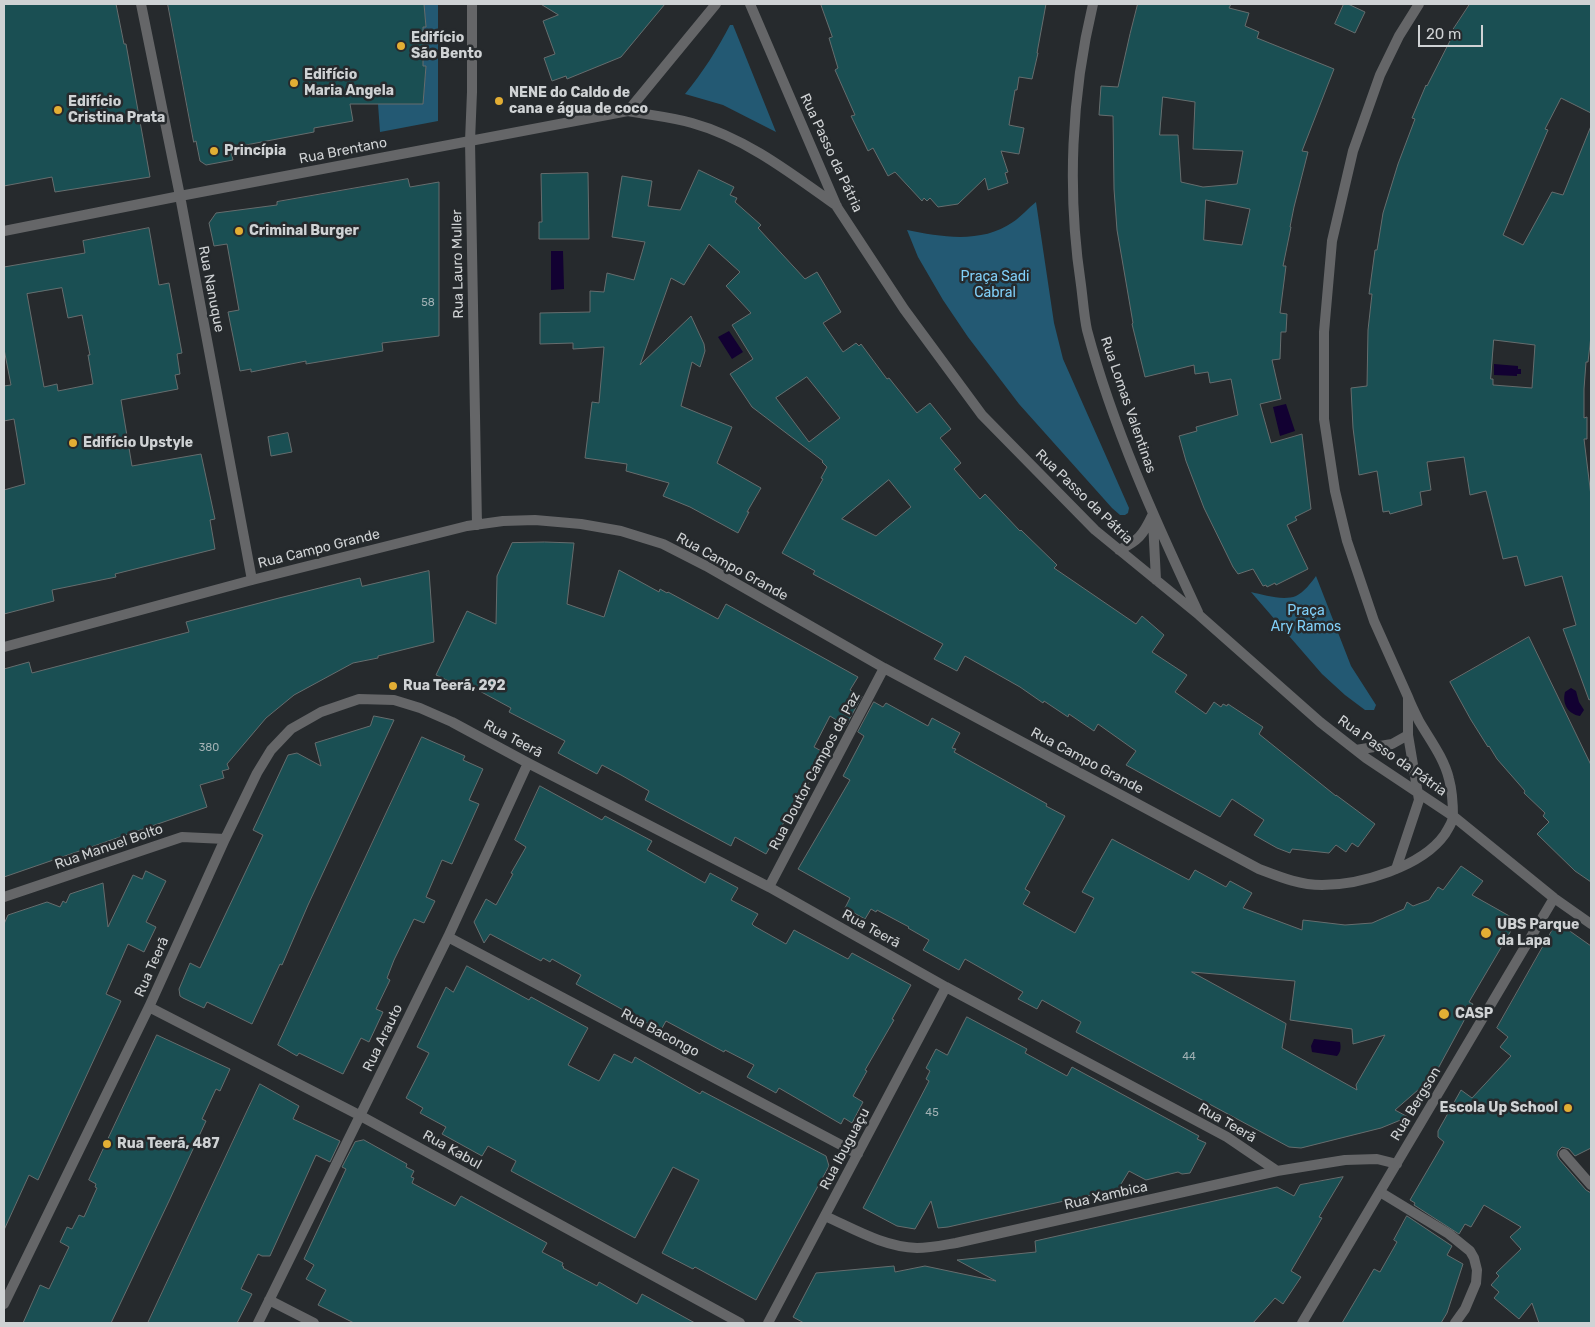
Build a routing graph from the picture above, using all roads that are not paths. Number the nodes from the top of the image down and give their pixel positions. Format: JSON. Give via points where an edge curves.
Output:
{"nodes":[{"id":1,"x":141,"y":4,"type":"edge"},
{"id":2,"x":472,"y":4,"type":"edge"},
{"id":3,"x":716,"y":4,"type":"edge"},
{"id":4,"x":750,"y":4,"type":"edge"},
{"id":5,"x":1093,"y":4,"type":"edge"},
{"id":6,"x":1419,"y":4,"type":"edge"},
{"id":7,"x":628,"y":111,"type":"junction"},
{"id":8,"x":470,"y":141,"type":"junction"},
{"id":9,"x":180,"y":196,"type":"junction"},
{"id":10,"x":837,"y":207,"type":"junction"},
{"id":11,"x":4,"y":232,"type":"edge"},
{"id":12,"x":1153,"y":515,"type":"junction"},
{"id":13,"x":477,"y":525,"type":"junction"},
{"id":14,"x":1119,"y":550,"type":"junction"},
{"id":15,"x":252,"y":580,"type":"junction"},
{"id":16,"x":1156,"y":580,"type":"junction"},
{"id":17,"x":1199,"y":616,"type":"junction"},
{"id":18,"x":4,"y":647,"type":"edge"},
{"id":19,"x":884,"y":668,"type":"junction"},
{"id":20,"x":1408,"y":697,"type":"junction"},
{"id":21,"x":1408,"y":735,"type":"junction"},
{"id":22,"x":1356,"y":750,"type":"junction"},
{"id":23,"x":528,"y":762,"type":"junction"},
{"id":24,"x":1418,"y":793,"type":"junction"},
{"id":25,"x":1453,"y":816,"type":"junction"},
{"id":26,"x":225,"y":839,"type":"junction"},
{"id":27,"x":1396,"y":869,"type":"junction"},
{"id":28,"x":769,"y":887,"type":"junction"},
{"id":29,"x":4,"y":897,"type":"edge"},
{"id":30,"x":1554,"y":898,"type":"junction"},
{"id":31,"x":1591,"y":924,"type":"edge"},
{"id":32,"x":448,"y":937,"type":"junction"},
{"id":33,"x":946,"y":987,"type":"junction"},
{"id":34,"x":148,"y":1007,"type":"junction"},
{"id":35,"x":359,"y":1115,"type":"junction"},
{"id":36,"x":858,"y":1154,"type":"junction"},
{"id":37,"x":1564,"y":1154,"type":"dead end"},
{"id":38,"x":1397,"y":1164,"type":"junction"},
{"id":39,"x":1278,"y":1171,"type":"junction"},
{"id":40,"x":1591,"y":1185,"type":"edge"},
{"id":41,"x":1380,"y":1192,"type":"junction"},
{"id":42,"x":825,"y":1216,"type":"junction"},
{"id":43,"x":269,"y":1300,"type":"junction"},
{"id":44,"x":4,"y":1304,"type":"edge"},
{"id":45,"x":258,"y":1323,"type":"edge"},
{"id":46,"x":314,"y":1323,"type":"edge"},
{"id":47,"x":740,"y":1323,"type":"edge"},
{"id":48,"x":768,"y":1323,"type":"edge"},
{"id":49,"x":1302,"y":1323,"type":"edge"},
{"id":50,"x":1456,"y":1323,"type":"edge"}],
"edges":[{"from":1,"to":9,"type":"street","name":"Rua Nanuque"},
{"from":2,"to":8,"type":"street","name":"Rua Lauro Muller"},
{"from":3,"to":7,"type":"street"},
{"from":4,"to":10,"type":"street","name":"Rua Passo da Pátria"},
{"from":5,"to":12,"type":"street","name":"Rua Lomas Valentinas","via":[[1078,87],[1072,157],[1076,253],[1087,329],[1112,409]]},
{"from":6,"to":20,"type":"street","via":[[1380,75],[1353,151],[1332,241],[1324,332],[1324,420],[1335,491],[1347,541],[1371,612]]},
{"from":7,"to":8,"type":"street","name":"Rua Brentano"},
{"from":7,"to":10,"type":"street","name":"Rua Brentano","via":[[692,123],[732,138],[773,161]]},
{"from":8,"to":9,"type":"street","name":"Rua Brentano"},
{"from":8,"to":13,"type":"street","name":"Rua Lauro Muller"},
{"from":9,"to":11,"type":"street","name":"Rua Brentano"},
{"from":9,"to":15,"type":"street","name":"Rua Nanuque"},
{"from":10,"to":14,"type":"street","name":"Rua Passo da Pátria","via":[[904,309],[982,415],[1095,530]]},
{"from":12,"to":14,"type":"street","via":[[1140,537]]},
{"from":12,"to":16,"type":"street","name":"Rua Lomas Valentinas"},
{"from":12,"to":17,"type":"street","name":"Rua Lomas Valentinas"},
{"from":13,"to":15,"type":"street","name":"Rua Campo Grande"},
{"from":13,"to":19,"type":"street","name":"Rua Campo Grande","via":[[535,520],[581,524],[621,531],[663,544]]},
{"from":14,"to":16,"type":"street","name":"Rua Passo da Pátria"},
{"from":15,"to":18,"type":"street","name":"Rua Campo Grande"},
{"from":16,"to":17,"type":"street","name":"Rua Passo da Pátria"},
{"from":17,"to":22,"type":"street","name":"Rua Passo da Pátria"},
{"from":19,"to":27,"type":"street","name":"Rua Campo Grande","via":[[1259,869],[1296,883],[1322,885],[1352,883]]},
{"from":19,"to":28,"type":"street","name":"Rua Doutor Campos da Paz"},
{"from":20,"to":21,"type":"street"},
{"from":20,"to":25,"type":"street","via":[[1450,779]]},
{"from":21,"to":22,"type":"street","via":[[1392,744]]},
{"from":21,"to":24,"type":"street"},
{"from":22,"to":24,"type":"street","name":"Rua Passo da Pátria"},
{"from":23,"to":26,"type":"street","name":"Rua Teerã","via":[[420,708],[394,700],[359,699],[320,712],[291,729],[257,773]]},
{"from":23,"to":28,"type":"street","name":"Rua Teerã"},
{"from":23,"to":32,"type":"street","name":"Rua Arauto"},
{"from":24,"to":25,"type":"street","name":"Rua Passo da Pátria"},
{"from":24,"to":27,"type":"street","via":[[1419,800]]},
{"from":25,"to":27,"type":"street","name":"Rua Campo Grande","via":[[1441,840],[1427,852]]},
{"from":25,"to":30,"type":"street","name":"Rua Passo da Pátria"},
{"from":26,"to":29,"type":"street","name":"Rua Manuel Bolto","via":[[182,836]]},
{"from":26,"to":34,"type":"street","name":"Rua Teerã"},
{"from":28,"to":33,"type":"street","name":"Rua Teerã"},
{"from":30,"to":31,"type":"street","name":"Rua Passo da Pátria"},
{"from":30,"to":38,"type":"street","name":"Rua Bergson"},
{"from":32,"to":35,"type":"street","name":"Rua Arauto"},
{"from":32,"to":36,"type":"street","name":"Rua Bacongo"},
{"from":33,"to":36,"type":"street","name":"Rua Ibuguaçu"},
{"from":33,"to":39,"type":"street","name":"Rua Teerã","via":[[1227,1136]]},
{"from":34,"to":35,"type":"street","name":"Rua Kabul"},
{"from":34,"to":44,"type":"street","name":"Rua Teerã"},
{"from":35,"to":43,"type":"street","name":"Rua Arauto"},
{"from":35,"to":47,"type":"street","name":"Rua Kabul"},
{"from":36,"to":42,"type":"street","name":"Rua Ibuguaçu"},
{"from":37,"to":40,"type":"street"},
{"from":38,"to":39,"type":"street","name":"Rua Xambica","via":[[1377,1159],[1345,1160]]},
{"from":38,"to":41,"type":"street","name":"Rua Bergson"},
{"from":39,"to":42,"type":"street","name":"Rua Xambica","via":[[935,1247],[917,1248],[886,1242]]},
{"from":41,"to":49,"type":"street","name":"Rua Bergson"},
{"from":41,"to":50,"type":"street","via":[[1449,1234],[1470,1251],[1477,1270],[1476,1283]]},
{"from":42,"to":48,"type":"street","name":"Rua Ibuguaçu"},
{"from":43,"to":45,"type":"street","name":"Rua Arauto"},
{"from":43,"to":46,"type":"street"}]}
